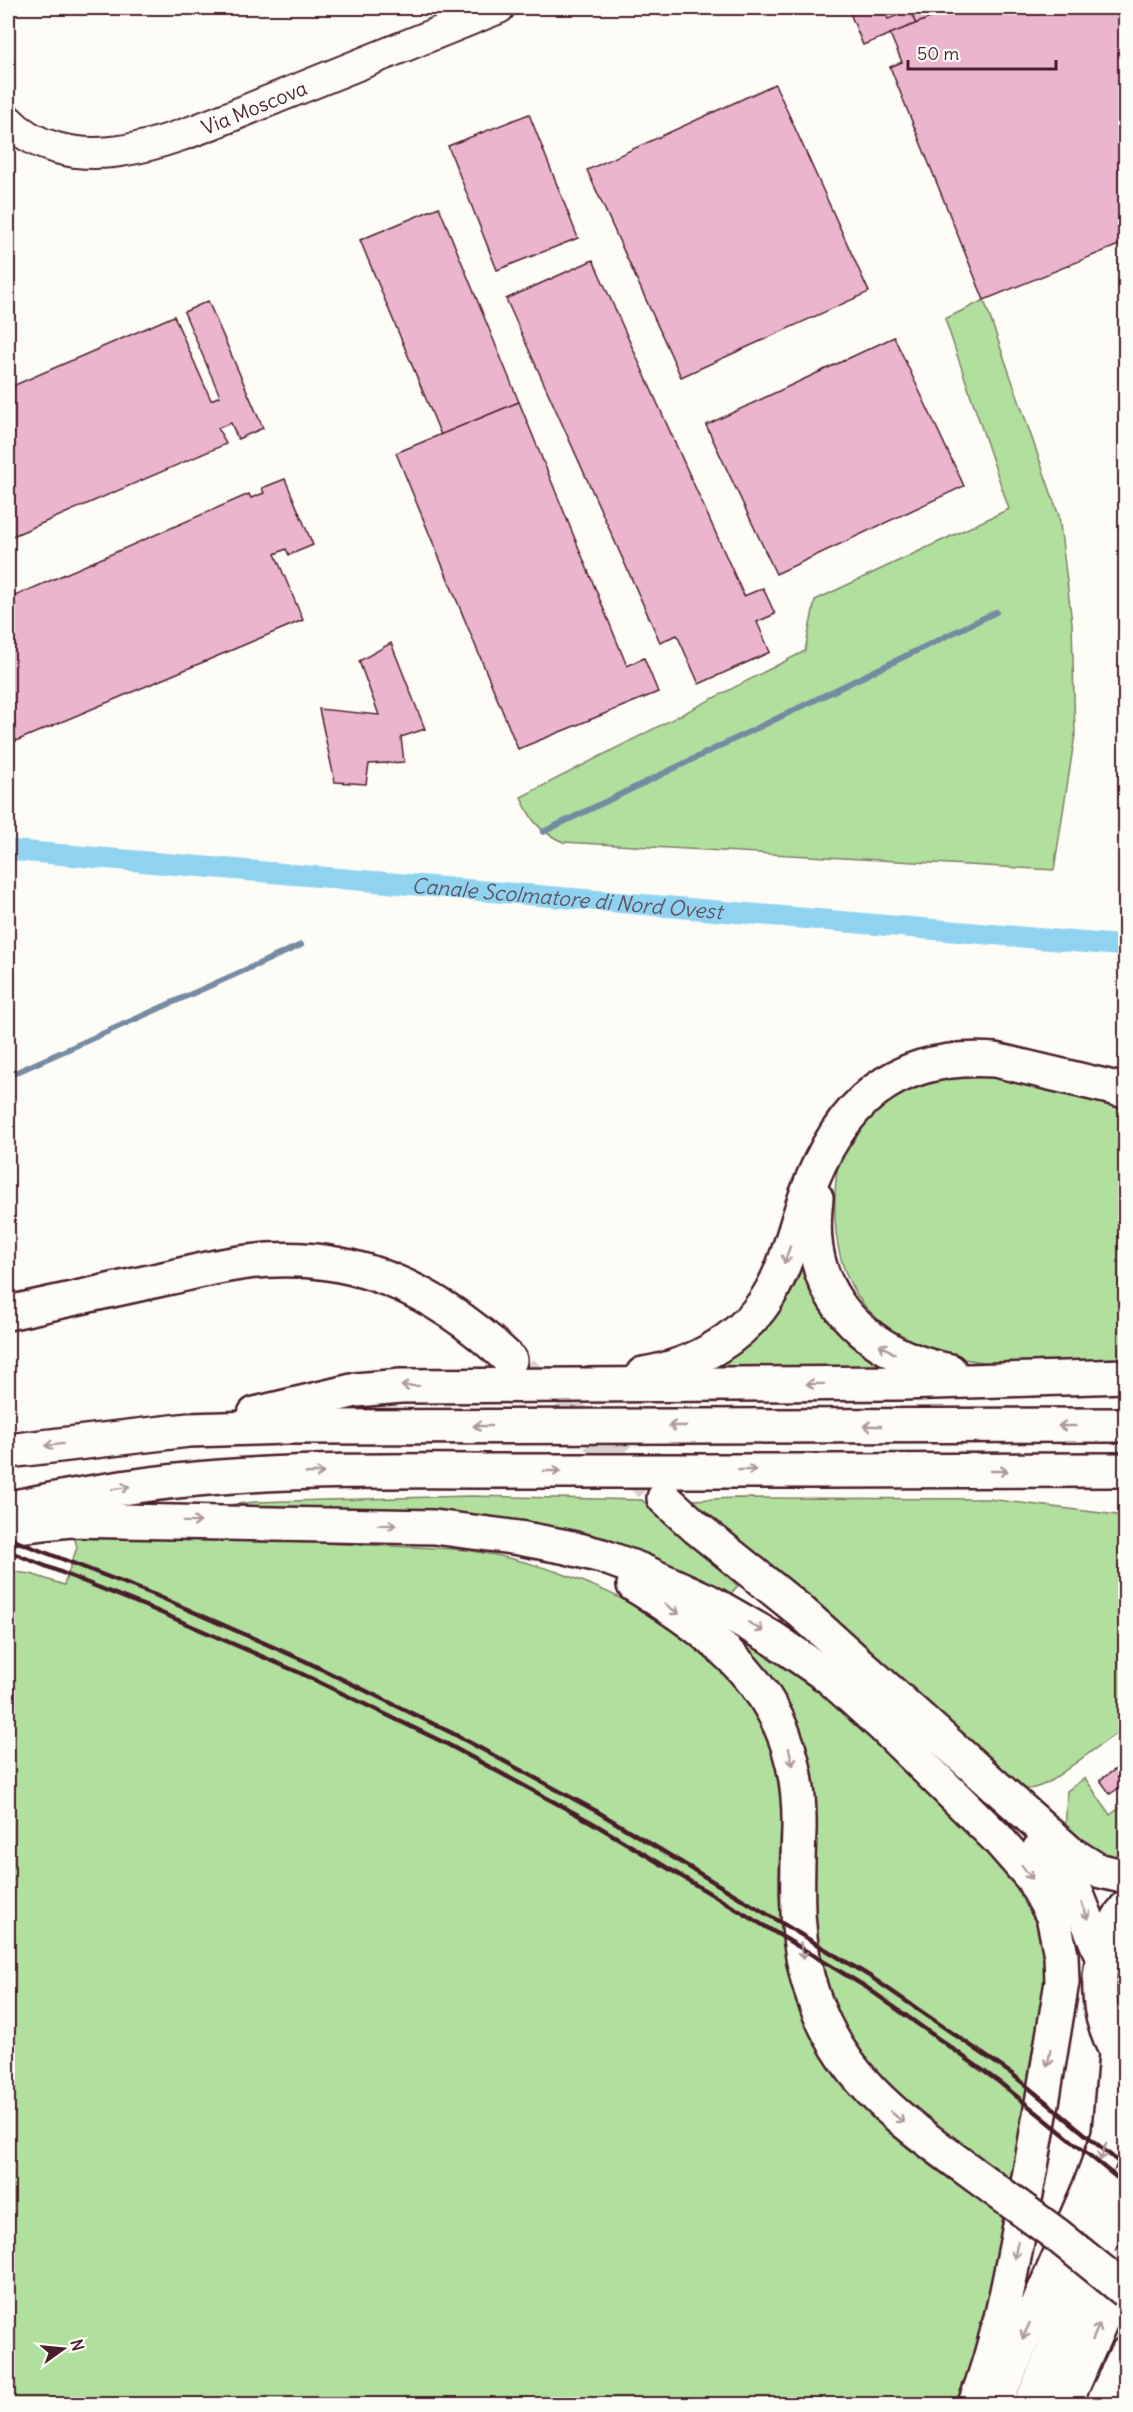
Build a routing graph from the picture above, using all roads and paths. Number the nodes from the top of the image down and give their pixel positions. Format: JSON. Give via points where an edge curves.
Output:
{"nodes":[{"id":1,"x":499,"y":8,"type":"edge"},
{"id":2,"x":8,"y":120,"type":"edge"},
{"id":3,"x":1125,"y":1091,"type":"edge"},
{"id":4,"x":821,"y":1160,"type":"junction"},
{"id":5,"x":8,"y":1313,"type":"edge"},
{"id":6,"x":510,"y":1360,"type":"tunnel mouth"},
{"id":7,"x":1125,"y":1376,"type":"edge"},
{"id":8,"x":1067,"y":1377,"type":"junction"},
{"id":9,"x":573,"y":1384,"type":"junction"},
{"id":10,"x":1125,"y":1425,"type":"edge"},
{"id":11,"x":189,"y":1430,"type":"junction"},
{"id":12,"x":8,"y":1451,"type":"edge"},
{"id":13,"x":1125,"y":1470,"type":"edge"},
{"id":14,"x":1038,"y":1471,"type":"junction"},
{"id":15,"x":1125,"y":1492,"type":"edge"},
{"id":16,"x":664,"y":1498,"type":"tunnel mouth"},
{"id":17,"x":8,"y":1509,"type":"edge"},
{"id":18,"x":8,"y":1527,"type":"edge"},
{"id":19,"x":697,"y":1528,"type":"junction"},
{"id":20,"x":567,"y":1547,"type":"junction"},
{"id":21,"x":883,"y":1726,"type":"junction"},
{"id":22,"x":975,"y":1793,"type":"junction"},
{"id":23,"x":1125,"y":1877,"type":"edge"},
{"id":24,"x":1125,"y":1908,"type":"edge"},
{"id":25,"x":1103,"y":1959,"type":"junction"},
{"id":26,"x":1121,"y":2059,"type":"edge"},
{"id":27,"x":1125,"y":2182,"type":"edge"},
{"id":28,"x":1125,"y":2264,"type":"edge"},
{"id":29,"x":1125,"y":2291,"type":"edge"},
{"id":30,"x":1125,"y":2354,"type":"edge"},
{"id":31,"x":975,"y":2404,"type":"edge"},
{"id":32,"x":994,"y":2404,"type":"edge"},
{"id":33,"x":1031,"y":2404,"type":"edge"},
{"id":34,"x":1065,"y":2404,"type":"edge"},
{"id":35,"x":1103,"y":2404,"type":"edge"}],
"edges":[{"from":1,"to":2,"type":"street","name":"Via Moscova","via":[[150,145],[113,152],[59,149],[20,133]]},
{"from":3,"to":4,"type":"main road","via":[[995,1060],[941,1062],[907,1072],[871,1094],[839,1128]]},
{"from":8,"to":4,"type":"main road","one_way":true,"via":[[930,1367],[887,1350],[867,1335],[831,1291],[816,1251],[814,1227]]},
{"from":4,"to":9,"type":"main road","one_way":true,"via":[[772,1290],[739,1331],[704,1354],[670,1368]]},
{"from":5,"to":6,"type":"main road","via":[[246,1262],[316,1261],[360,1269],[416,1290],[472,1327]]},
{"from":7,"to":8,"type":"main road"},
{"from":8,"to":9,"type":"main road","one_way":true,"via":[[902,1383]]},
{"from":9,"to":11,"type":"main road","one_way":true,"via":[[364,1389]]},
{"from":10,"to":11,"type":"main road","one_way":true},
{"from":11,"to":12,"type":"main road","one_way":true},
{"from":13,"to":14,"type":"main road"},
{"from":14,"to":15,"type":"main road"},
{"from":17,"to":14,"type":"main road","one_way":true,"via":[[142,1485],[317,1473]]},
{"from":16,"to":19,"type":"main road"},
{"from":18,"to":20,"type":"main road","one_way":true,"via":[[70,1520],[434,1527]]},
{"from":19,"to":22,"type":"main road","via":[[829,1660]]},
{"from":19,"to":23,"type":"main road","via":[[799,1610],[1070,1853],[1097,1870]]},
{"from":20,"to":21,"type":"main road","one_way":true,"via":[[640,1570],[708,1600],[801,1656]]},
{"from":20,"to":29,"type":"main road","one_way":true,"bridge":true,"via":[[662,1602],[713,1639],[733,1656],[766,1698],[790,1750],[796,1777],[797,1919],[806,1972],[814,1999],[848,2063],[875,2097],[904,2123],[1057,2235]]},
{"from":21,"to":22,"type":"main road"},
{"from":21,"to":31,"type":"main road","one_way":true,"via":[[1022,1865],[1048,1907],[1061,1955],[1062,1982],[1007,2299]]},
{"from":22,"to":25,"type":"main road","one_way":true,"via":[[1066,1877],[1085,1911]]},
{"from":24,"to":25,"type":"main road"},
{"from":25,"to":26,"type":"main road","via":[[1100,1998],[1105,2025]]},
{"from":26,"to":32,"type":"main road","one_way":true,"via":[[1109,2135]]},
{"from":27,"to":33,"type":"main road"},
{"from":34,"to":28,"type":"main road","one_way":true},
{"from":30,"to":35,"type":"main road"}]}
